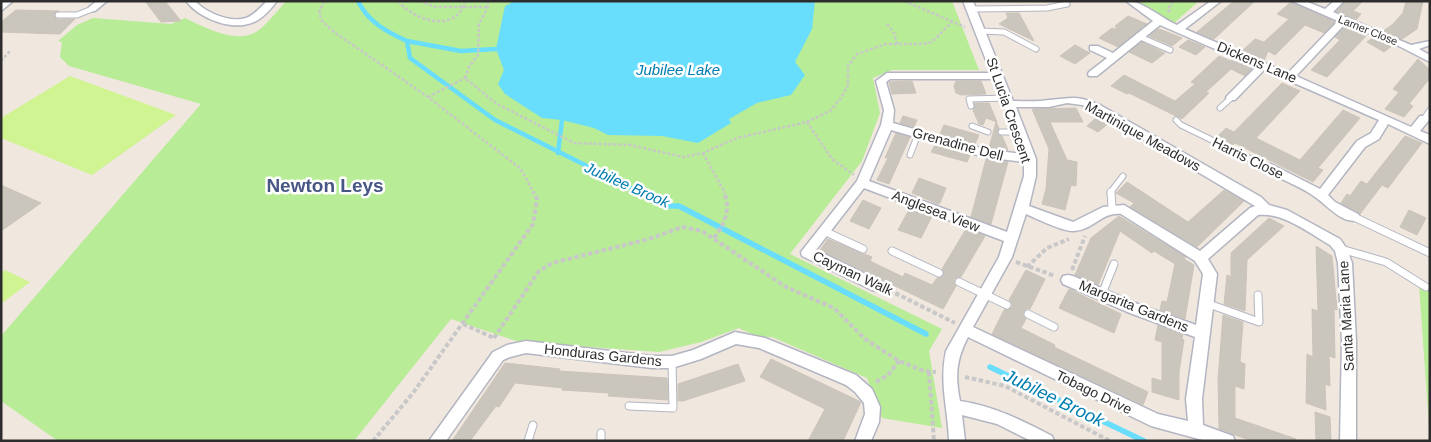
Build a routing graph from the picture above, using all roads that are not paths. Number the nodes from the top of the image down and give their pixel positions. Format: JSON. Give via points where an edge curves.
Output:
{"nodes":[{"id":1,"x":9,"y":1,"type":"edge"},
{"id":2,"x":103,"y":1,"type":"edge"},
{"id":3,"x":190,"y":1,"type":"edge"},
{"id":4,"x":273,"y":1,"type":"edge"},
{"id":5,"x":1130,"y":1,"type":"edge"},
{"id":6,"x":1217,"y":1,"type":"edge"},
{"id":7,"x":1296,"y":1,"type":"edge"},
{"id":8,"x":1340,"y":1,"type":"edge"},
{"id":9,"x":1067,"y":4,"type":"dead end"},
{"id":10,"x":970,"y":5,"type":"edge"},
{"id":11,"x":1,"y":8,"type":"edge"},
{"id":12,"x":92,"y":9,"type":"joint"},
{"id":13,"x":1327,"y":13,"type":"junction"},
{"id":14,"x":58,"y":15,"type":"dead end"},
{"id":15,"x":1344,"y":20,"type":"junction"},
{"id":16,"x":1159,"y":21,"type":"junction"},
{"id":17,"x":1178,"y":28,"type":"junction"},
{"id":18,"x":981,"y":32,"type":"junction"},
{"id":19,"x":1138,"y":36,"type":"junction"},
{"id":20,"x":1428,"y":42,"type":"edge"},
{"id":21,"x":1036,"y":48,"type":"dead end"},
{"id":22,"x":1094,"y":48,"type":"dead end"},
{"id":23,"x":1412,"y":48,"type":"junction"},
{"id":24,"x":1170,"y":50,"type":"dead end"},
{"id":25,"x":1113,"y":57,"type":"junction"},
{"id":26,"x":1430,"y":59,"type":"edge"},
{"id":27,"x":1264,"y":66,"type":"junction"},
{"id":28,"x":1093,"y":74,"type":"dead end"},
{"id":29,"x":998,"y":76,"type":"junction"},
{"id":30,"x":1290,"y":77,"type":"junction"},
{"id":31,"x":1231,"y":98,"type":"joint"},
{"id":32,"x":1009,"y":101,"type":"junction"},
{"id":33,"x":971,"y":106,"type":"dead end"},
{"id":34,"x":1220,"y":108,"type":"dead end"},
{"id":35,"x":1427,"y":115,"type":"edge"},
{"id":36,"x":1386,"y":119,"type":"junction"},
{"id":37,"x":1176,"y":120,"type":"dead end"},
{"id":38,"x":887,"y":125,"type":"junction"},
{"id":39,"x":972,"y":126,"type":"dead end"},
{"id":40,"x":1414,"y":131,"type":"junction"},
{"id":41,"x":988,"y":132,"type":"dead end"},
{"id":42,"x":1001,"y":132,"type":"dead end"},
{"id":43,"x":1020,"y":132,"type":"junction"},
{"id":44,"x":918,"y":134,"type":"junction"},
{"id":45,"x":1430,"y":140,"type":"edge"},
{"id":46,"x":910,"y":155,"type":"dead end"},
{"id":47,"x":1030,"y":159,"type":"junction"},
{"id":48,"x":1267,"y":167,"type":"joint"},
{"id":49,"x":1122,"y":176,"type":"dead end"},
{"id":50,"x":862,"y":181,"type":"junction"},
{"id":51,"x":1320,"y":194,"type":"junction"},
{"id":52,"x":1022,"y":208,"type":"junction"},
{"id":53,"x":1112,"y":208,"type":"junction"},
{"id":54,"x":1265,"y":209,"type":"junction"},
{"id":55,"x":1354,"y":217,"type":"joint"},
{"id":56,"x":824,"y":231,"type":"junction"},
{"id":57,"x":1011,"y":239,"type":"junction"},
{"id":58,"x":863,"y":249,"type":"dead end"},
{"id":59,"x":1341,"y":249,"type":"junction"},
{"id":60,"x":892,"y":251,"type":"dead end"},
{"id":61,"x":1430,"y":252,"type":"edge"},
{"id":62,"x":1200,"y":257,"type":"junction"},
{"id":63,"x":1114,"y":264,"type":"dead end"},
{"id":64,"x":939,"y":273,"type":"dead end"},
{"id":65,"x":1068,"y":280,"type":"road end"},
{"id":66,"x":959,"y":282,"type":"dead end"},
{"id":67,"x":877,"y":286,"type":"road end"},
{"id":68,"x":1426,"y":287,"type":"dead end"},
{"id":69,"x":986,"y":294,"type":"junction"},
{"id":70,"x":1102,"y":294,"type":"junction"},
{"id":71,"x":1258,"y":295,"type":"dead end"},
{"id":72,"x":1206,"y":303,"type":"junction"},
{"id":73,"x":1007,"y":304,"type":"dead end"},
{"id":74,"x":1028,"y":314,"type":"dead end"},
{"id":75,"x":1054,"y":327,"type":"dead end"},
{"id":76,"x":966,"y":330,"type":"junction"},
{"id":77,"x":1201,"y":333,"type":"junction"},
{"id":78,"x":672,"y":362,"type":"junction"},
{"id":79,"x":629,"y":406,"type":"dead end"},
{"id":80,"x":953,"y":407,"type":"junction"},
{"id":81,"x":533,"y":425,"type":"dead end"},
{"id":82,"x":1196,"y":430,"type":"junction"},
{"id":83,"x":437,"y":441,"type":"edge"},
{"id":84,"x":528,"y":441,"type":"edge"},
{"id":85,"x":863,"y":441,"type":"edge"},
{"id":86,"x":957,"y":441,"type":"edge"},
{"id":87,"x":1046,"y":441,"type":"edge"},
{"id":88,"x":1227,"y":441,"type":"edge"},
{"id":89,"x":1348,"y":441,"type":"edge"}],
"edges":[{"from":1,"to":11,"type":"street"},
{"from":2,"to":12,"type":"street"},
{"from":3,"to":4,"type":"street","via":[[198,10],[237,23],[251,20]]},
{"from":5,"to":16,"type":"street","name":"Dickens Lane"},
{"from":6,"to":17,"type":"street"},
{"from":7,"to":13,"type":"street","name":"Larner Close"},
{"from":8,"to":13,"type":"street"},
{"from":9,"to":10,"type":"lane","via":[[1047,8]]},
{"from":10,"to":18,"type":"street","name":"St Lucia Crescent"},
{"from":12,"to":14,"type":"lane","via":[[77,15]]},
{"from":13,"to":15,"type":"street","name":"Larner Close"},
{"from":15,"to":23,"type":"street","name":"Larner Close"},
{"from":15,"to":30,"type":"street"},
{"from":16,"to":17,"type":"street","name":"Dickens Lane"},
{"from":16,"to":19,"type":"street"},
{"from":17,"to":27,"type":"street","name":"Dickens Lane"},
{"from":18,"to":21,"type":"lane","via":[[1004,32]]},
{"from":18,"to":29,"type":"street","name":"St Lucia Crescent"},
{"from":19,"to":24,"type":"lane"},
{"from":19,"to":25,"type":"street"},
{"from":20,"to":23,"type":"street","name":"Larner Close"},
{"from":22,"to":25,"type":"street"},
{"from":23,"to":26,"type":"street","name":"Larner Close"},
{"from":25,"to":28,"type":"street"},
{"from":27,"to":30,"type":"street","name":"Dickens Lane"},
{"from":27,"to":31,"type":"street"},
{"from":29,"to":32,"type":"street","name":"St Lucia Crescent"},
{"from":29,"to":38,"type":"street","name":"Cayman Walk","via":[[883,78]]},
{"from":30,"to":36,"type":"street","name":"Dickens Lane"},
{"from":31,"to":34,"type":"lane"},
{"from":32,"to":33,"type":"lane","via":[[969,99]]},
{"from":32,"to":43,"type":"street","name":"St Lucia Crescent"},
{"from":32,"to":54,"type":"street","name":"Martinique Meadows","via":[[1048,104],[1067,100],[1096,107],[1257,200]]},
{"from":35,"to":40,"type":"street"},
{"from":36,"to":40,"type":"street","name":"Dickens Lane"},
{"from":36,"to":51,"type":"street","via":[[1376,136],[1361,144],[1328,190]]},
{"from":37,"to":48,"type":"lane","name":"Harris Close"},
{"from":38,"to":44,"type":"street","name":"Grenadine Dell"},
{"from":38,"to":50,"type":"street","name":"Cayman Walk"},
{"from":39,"to":41,"type":"lane"},
{"from":40,"to":45,"type":"street","name":"Dickens Lane"},
{"from":42,"to":43,"type":"lane"},
{"from":43,"to":47,"type":"street","name":"St Lucia Crescent"},
{"from":44,"to":46,"type":"lane"},
{"from":44,"to":47,"type":"street","name":"Grenadine Dell","via":[[984,153]]},
{"from":47,"to":52,"type":"street","name":"St Lucia Crescent","via":[[1030,176]]},
{"from":48,"to":51,"type":"street","name":"Harris Close"},
{"from":49,"to":53,"type":"lane","via":[[1111,188]]},
{"from":50,"to":56,"type":"street","name":"Cayman Walk"},
{"from":50,"to":57,"type":"street","name":"Anglesea View"},
{"from":51,"to":55,"type":"street","name":"Harris Close","via":[[1331,205]]},
{"from":52,"to":53,"type":"street","via":[[1073,227]]},
{"from":52,"to":57,"type":"street","name":"St Lucia Crescent"},
{"from":53,"to":62,"type":"street","via":[[1124,210]]},
{"from":54,"to":59,"type":"street","name":"Santa Maria Lane","via":[[1283,213],[1335,242]]},
{"from":54,"to":62,"type":"street","via":[[1254,211]]},
{"from":55,"to":61,"type":"lane","name":"Harris Close"},
{"from":56,"to":58,"type":"lane"},
{"from":56,"to":67,"type":"street","name":"Cayman Walk","via":[[807,252]]},
{"from":57,"to":69,"type":"street","name":"St Lucia Crescent"},
{"from":59,"to":68,"type":"lane","via":[[1390,262]]},
{"from":59,"to":89,"type":"street","name":"Santa Maria Lane","via":[[1345,263],[1349,341]]},
{"from":60,"to":64,"type":"lane"},
{"from":62,"to":72,"type":"street","name":"Margarita Gardens","via":[[1210,274]]},
{"from":63,"to":70,"type":"lane"},
{"from":65,"to":70,"type":"street","name":"Margarita Gardens"},
{"from":66,"to":69,"type":"lane"},
{"from":69,"to":73,"type":"lane"},
{"from":69,"to":76,"type":"street","name":"St Lucia Crescent"},
{"from":70,"to":77,"type":"street","name":"Margarita Gardens"},
{"from":71,"to":72,"type":"lane","via":[[1259,322]]},
{"from":72,"to":77,"type":"street","name":"Margarita Gardens"},
{"from":74,"to":75,"type":"lane"},
{"from":76,"to":80,"type":"street","name":"St Lucia Crescent","via":[[954,351],[948,374]]},
{"from":76,"to":82,"type":"street","name":"Tobago Drive","via":[[1156,421]]},
{"from":77,"to":82,"type":"street","name":"Margarita Gardens","via":[[1194,398]]},
{"from":78,"to":79,"type":"lane","via":[[673,408]]},
{"from":78,"to":83,"type":"street","name":"Honduras Gardens","via":[[526,347],[507,350],[498,356]]},
{"from":78,"to":85,"type":"street","name":"Honduras Gardens","via":[[735,338],[760,342],[851,380],[862,389],[874,411]]},
{"from":80,"to":86,"type":"street"},
{"from":80,"to":87,"type":"street","via":[[1003,417]]},
{"from":81,"to":84,"type":"lane"},
{"from":82,"to":88,"type":"street","name":"Tobago Drive"}]}
